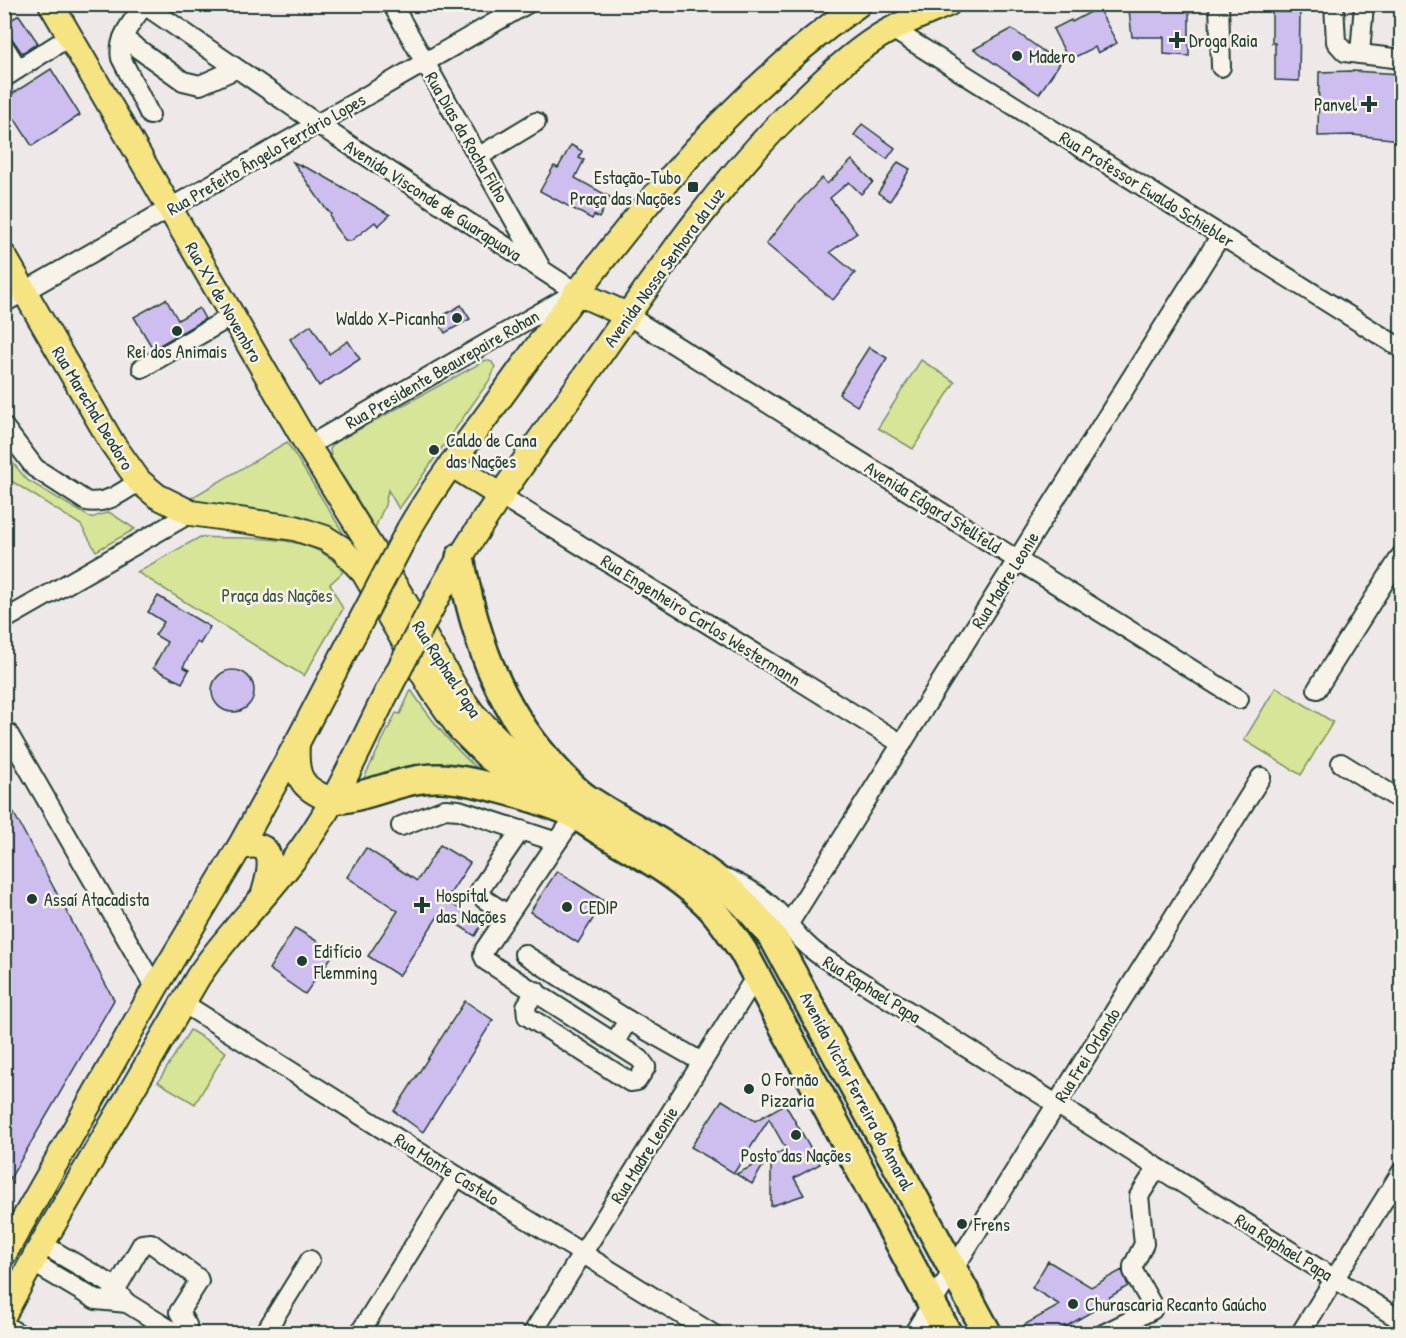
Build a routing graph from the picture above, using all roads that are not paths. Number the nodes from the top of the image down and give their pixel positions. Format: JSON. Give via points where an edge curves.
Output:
{"nodes":[{"id":1,"x":51,"y":4,"type":"edge"},
{"id":2,"x":392,"y":4,"type":"edge"},
{"id":3,"x":527,"y":4,"type":"edge"},
{"id":4,"x":859,"y":4,"type":"edge"},
{"id":5,"x":1218,"y":4,"type":"edge"},
{"id":6,"x":1334,"y":4,"type":"edge"},
{"id":7,"x":1364,"y":4,"type":"edge"},
{"id":8,"x":143,"y":5,"type":"edge"},
{"id":9,"x":940,"y":5,"type":"edge"},
{"id":10,"x":892,"y":29,"type":"junction"},
{"id":11,"x":69,"y":37,"type":"junction"},
{"id":12,"x":123,"y":38,"type":"junction"},
{"id":13,"x":4,"y":46,"type":"edge"},
{"id":14,"x":1360,"y":54,"type":"junction"},
{"id":15,"x":1401,"y":59,"type":"edge"},
{"id":16,"x":425,"y":63,"type":"junction"},
{"id":17,"x":1221,"y":67,"type":"dead end"},
{"id":18,"x":236,"y":69,"type":"junction"},
{"id":19,"x":11,"y":74,"type":"edge"},
{"id":20,"x":150,"y":115,"type":"dead end"},
{"id":21,"x":536,"y":122,"type":"dead end"},
{"id":22,"x":317,"y":124,"type":"junction"},
{"id":23,"x":478,"y":157,"type":"junction"},
{"id":24,"x":170,"y":208,"type":"junction"},
{"id":25,"x":1221,"y":235,"type":"junction"},
{"id":26,"x":4,"y":256,"type":"edge"},
{"id":27,"x":543,"y":270,"type":"junction"},
{"id":28,"x":576,"y":292,"type":"junction"},
{"id":29,"x":15,"y":297,"type":"edge"},
{"id":30,"x":627,"y":315,"type":"junction"},
{"id":31,"x":232,"y":316,"type":"junction"},
{"id":32,"x":1401,"y":349,"type":"edge"},
{"id":33,"x":142,"y":368,"type":"dead end"},
{"id":34,"x":4,"y":427,"type":"edge"},
{"id":35,"x":308,"y":446,"type":"junction"},
{"id":36,"x":451,"y":464,"type":"junction"},
{"id":37,"x":139,"y":481,"type":"junction"},
{"id":38,"x":501,"y":496,"type":"junction"},
{"id":39,"x":191,"y":513,"type":"junction"},
{"id":40,"x":1401,"y":554,"type":"edge"},
{"id":41,"x":460,"y":557,"type":"junction"},
{"id":42,"x":1017,"y":560,"type":"junction"},
{"id":43,"x":402,"y":597,"type":"joint"},
{"id":44,"x":4,"y":620,"type":"edge"},
{"id":45,"x":391,"y":620,"type":"joint"},
{"id":46,"x":1317,"y":689,"type":"dead end"},
{"id":47,"x":1239,"y":699,"type":"dead end"},
{"id":48,"x":9,"y":733,"type":"dead end"},
{"id":49,"x":297,"y":743,"type":"junction"},
{"id":50,"x":902,"y":744,"type":"junction"},
{"id":51,"x":1341,"y":763,"type":"dead end"},
{"id":52,"x":1261,"y":777,"type":"dead end"},
{"id":53,"x":332,"y":800,"type":"junction"},
{"id":54,"x":1401,"y":801,"type":"edge"},
{"id":55,"x":574,"y":807,"type":"junction"},
{"id":56,"x":401,"y":826,"type":"dead end"},
{"id":57,"x":522,"y":830,"type":"junction"},
{"id":58,"x":557,"y":842,"type":"junction"},
{"id":59,"x":239,"y":848,"type":"junction"},
{"id":60,"x":701,"y":868,"type":"junction"},
{"id":61,"x":264,"y":895,"type":"junction"},
{"id":62,"x":700,"y":897,"type":"joint"},
{"id":63,"x":507,"y":914,"type":"junction"},
{"id":64,"x":788,"y":925,"type":"junction"},
{"id":65,"x":524,"y":954,"type":"dead end"},
{"id":66,"x":818,"y":955,"type":"junction"},
{"id":67,"x":756,"y":976,"type":"junction"},
{"id":68,"x":799,"y":983,"type":"junction"},
{"id":69,"x":155,"y":988,"type":"junction"},
{"id":70,"x":536,"y":991,"type":"junction"},
{"id":71,"x":183,"y":1003,"type":"junction"},
{"id":72,"x":628,"y":1020,"type":"junction"},
{"id":73,"x":615,"y":1042,"type":"junction"},
{"id":74,"x":702,"y":1062,"type":"junction"},
{"id":75,"x":1056,"y":1105,"type":"junction"},
{"id":76,"x":1157,"y":1167,"type":"junction"},
{"id":77,"x":1401,"y":1172,"type":"edge"},
{"id":78,"x":457,"y":1176,"type":"junction"},
{"id":79,"x":37,"y":1253,"type":"junction"},
{"id":80,"x":582,"y":1253,"type":"junction"},
{"id":81,"x":4,"y":1254,"type":"edge"},
{"id":82,"x":310,"y":1260,"type":"dead end"},
{"id":83,"x":953,"y":1269,"type":"junction"},
{"id":84,"x":1334,"y":1279,"type":"junction"},
{"id":85,"x":117,"y":1298,"type":"junction"},
{"id":86,"x":932,"y":1303,"type":"junction"},
{"id":87,"x":4,"y":1314,"type":"edge"},
{"id":88,"x":1401,"y":1321,"type":"edge"},
{"id":89,"x":4,"y":1325,"type":"edge"},
{"id":90,"x":19,"y":1334,"type":"edge"},
{"id":91,"x":177,"y":1334,"type":"edge"},
{"id":92,"x":182,"y":1334,"type":"edge"},
{"id":93,"x":264,"y":1334,"type":"edge"},
{"id":94,"x":359,"y":1334,"type":"edge"},
{"id":95,"x":532,"y":1334,"type":"edge"},
{"id":96,"x":713,"y":1334,"type":"edge"},
{"id":97,"x":913,"y":1334,"type":"edge"},
{"id":98,"x":948,"y":1334,"type":"edge"},
{"id":99,"x":988,"y":1334,"type":"edge"},
{"id":100,"x":1103,"y":1334,"type":"edge"},
{"id":101,"x":1300,"y":1334,"type":"edge"}],
"edges":[{"from":1,"to":11,"type":"main road","name":"Rua XV de Novembro"},
{"from":2,"to":16,"type":"street","name":"Rua Dias da Rocha Filho"},
{"from":3,"to":16,"type":"street","name":"Rua Prefeito Ângelo Ferrário Lopes"},
{"from":4,"to":28,"type":"main road","via":[[786,60],[726,118],[669,178]]},
{"from":5,"to":17,"type":"street"},
{"from":6,"to":14,"type":"street","via":[[1336,42],[1345,52]]},
{"from":7,"to":14,"type":"street"},
{"from":8,"to":12,"type":"street"},
{"from":8,"to":18,"type":"street","name":"Avenida Visconde de Guarapuava"},
{"from":9,"to":10,"type":"main road","name":"Avenida Nossa Senhora da Luz"},
{"from":10,"to":25,"type":"street","name":"Rua Professor Ewaldo Schiebler"},
{"from":10,"to":30,"type":"main road","name":"Avenida Nossa Senhora da Luz","via":[[844,62],[765,139]]},
{"from":11,"to":19,"type":"street"},
{"from":11,"to":24,"type":"main road","name":"Rua XV de Novembro"},
{"from":12,"to":18,"type":"street","via":[[183,81],[200,85]]},
{"from":12,"to":20,"type":"street","via":[[121,58]]},
{"from":13,"to":19,"type":"street"},
{"from":14,"to":15,"type":"street"},
{"from":16,"to":22,"type":"street","name":"Rua Prefeito Ângelo Ferrário Lopes"},
{"from":16,"to":23,"type":"street","name":"Rua Dias da Rocha Filho"},
{"from":18,"to":22,"type":"street","name":"Avenida Visconde de Guarapuava"},
{"from":21,"to":23,"type":"street"},
{"from":22,"to":24,"type":"street","name":"Rua Prefeito Ângelo Ferrário Lopes"},
{"from":22,"to":27,"type":"street","name":"Avenida Visconde de Guarapuava"},
{"from":23,"to":27,"type":"street","name":"Rua Dias da Rocha Filho"},
{"from":24,"to":29,"type":"street","name":"Rua Prefeito Ângelo Ferrário Lopes"},
{"from":24,"to":31,"type":"main road","name":"Rua XV de Novembro"},
{"from":25,"to":32,"type":"street","name":"Rua Professor Ewaldo Schiebler"},
{"from":25,"to":42,"type":"street","name":"Rua Madre Leonie"},
{"from":26,"to":29,"type":"main road","name":"Rua Marechal Deodoro"},
{"from":27,"to":28,"type":"street","name":"Avenida Visconde de Guarapuava"},
{"from":28,"to":30,"type":"main road"},
{"from":28,"to":35,"type":"street","name":"Rua Presidente Beaurepaire Rohan"},
{"from":28,"to":36,"type":"main road"},
{"from":29,"to":37,"type":"main road","name":"Rua Marechal Deodoro"},
{"from":30,"to":38,"type":"main road","name":"Avenida Nossa Senhora da Luz"},
{"from":30,"to":42,"type":"street","name":"Avenida Edgard Stellfeld"},
{"from":31,"to":33,"type":"street"},
{"from":31,"to":35,"type":"main road","name":"Rua XV de Novembro"},
{"from":34,"to":37,"type":"street","via":[[35,468],[86,501],[114,497]]},
{"from":35,"to":43,"type":"main road","name":"Rua XV de Novembro"},
{"from":36,"to":38,"type":"main road"},
{"from":36,"to":49,"type":"main road","bridge":true,"via":[[409,529]]},
{"from":37,"to":39,"type":"main road","name":"Rua Marechal Deodoro","via":[[156,496]]},
{"from":38,"to":41,"type":"main road","name":"Avenida Nossa Senhora da Luz"},
{"from":38,"to":50,"type":"street","name":"Rua Engenheiro Carlos Westermann"},
{"from":39,"to":44,"type":"street"},
{"from":39,"to":45,"type":"main road","name":"Rua Marechal Deodoro","via":[[295,528],[325,538],[352,558]]},
{"from":40,"to":46,"type":"street"},
{"from":41,"to":53,"type":"main road","name":"Avenida Nossa Senhora da Luz","bridge":true},
{"from":41,"to":55,"type":"highway","via":[[487,664],[503,698]]},
{"from":42,"to":47,"type":"street","name":"Avenida Edgard Stellfeld"},
{"from":42,"to":50,"type":"street","name":"Rua Madre Leonie"},
{"from":43,"to":55,"type":"main road","name":"Rua Raphael Papa","via":[[473,714]]},
{"from":45,"to":55,"type":"main road","name":"Rua Raphael Papa","via":[[445,710],[472,743],[507,772]]},
{"from":48,"to":69,"type":"street"},
{"from":49,"to":53,"type":"main road","via":[[296,762],[304,785]]},
{"from":49,"to":59,"type":"main road"},
{"from":50,"to":64,"type":"street","name":"Rua Madre Leonie"},
{"from":51,"to":54,"type":"street"},
{"from":52,"to":75,"type":"street","name":"Rua Frei Orlando"},
{"from":53,"to":55,"type":"highway","via":[[440,778]]},
{"from":53,"to":61,"type":"main road","name":"Avenida Nossa Senhora da Luz","via":[[305,844]]},
{"from":55,"to":58,"type":"street"},
{"from":55,"to":60,"type":"highway","name":"Rua Raphael Papa"},
{"from":55,"to":62,"type":"highway","name":"Rua Raphael Papa"},
{"from":56,"to":57,"type":"street","via":[[445,809]]},
{"from":57,"to":58,"type":"street"},
{"from":57,"to":63,"type":"street","via":[[479,893]]},
{"from":58,"to":63,"type":"street"},
{"from":59,"to":61,"type":"main road","via":[[259,846],[271,861]]},
{"from":59,"to":69,"type":"main road"},
{"from":60,"to":64,"type":"street","name":"Rua Raphael Papa","via":[[751,891]]},
{"from":60,"to":68,"type":"highway","name":"Avenida Victor Ferreira do Amaral","via":[[758,918]]},
{"from":61,"to":71,"type":"main road","name":"Avenida Nossa Senhora da Luz","via":[[210,958]]},
{"from":62,"to":67,"type":"highway","name":"Avenida Victor Ferreira do Amaral","via":[[731,934]]},
{"from":63,"to":70,"type":"street","via":[[483,955],[486,961]]},
{"from":64,"to":66,"type":"street","name":"Rua Raphael Papa"},
{"from":65,"to":72,"type":"street"},
{"from":66,"to":68,"type":"street","via":[[800,965],[795,974]]},
{"from":66,"to":75,"type":"street","name":"Rua Raphael Papa"},
{"from":67,"to":74,"type":"street","name":"Rua Madre Leonie"},
{"from":67,"to":86,"type":"highway","name":"Avenida Victor Ferreira do Amaral"},
{"from":68,"to":83,"type":"highway","name":"Avenida Victor Ferreira do Amaral"},
{"from":69,"to":81,"type":"main road"},
{"from":70,"to":73,"type":"street"},
{"from":70,"to":73,"type":"street","via":[[526,1006],[527,1016],[633,1083],[646,1067],[644,1062]]},
{"from":71,"to":78,"type":"street","name":"Rua Monte Castelo"},
{"from":71,"to":79,"type":"main road","name":"Avenida Nossa Senhora da Luz"},
{"from":72,"to":73,"type":"street"},
{"from":72,"to":74,"type":"street"},
{"from":74,"to":80,"type":"street","name":"Rua Madre Leonie"},
{"from":75,"to":76,"type":"street","name":"Rua Raphael Papa"},
{"from":75,"to":83,"type":"street","name":"Rua Frei Orlando"},
{"from":76,"to":84,"type":"street","name":"Rua Raphael Papa"},
{"from":76,"to":100,"type":"street","via":[[1139,1196],[1144,1244],[1133,1271],[1152,1310]]},
{"from":77,"to":84,"type":"street"},
{"from":78,"to":80,"type":"street","name":"Rua Monte Castelo"},
{"from":78,"to":94,"type":"street"},
{"from":79,"to":85,"type":"street","via":[[96,1300]]},
{"from":79,"to":87,"type":"main road","name":"Avenida Nossa Senhora da Luz"},
{"from":80,"to":95,"type":"street","name":"Rua Madre Leonie"},
{"from":80,"to":96,"type":"street","name":"Rua Monte Castelo"},
{"from":82,"to":93,"type":"street"},
{"from":83,"to":86,"type":"street","name":"Rua Frei Orlando"},
{"from":83,"to":99,"type":"highway","name":"Avenida Victor Ferreira do Amaral"},
{"from":84,"to":88,"type":"street","name":"Rua Raphael Papa"},
{"from":84,"to":101,"type":"street"},
{"from":85,"to":91,"type":"street"},
{"from":85,"to":92,"type":"street","via":[[142,1245],[151,1243],[198,1278],[179,1312],[187,1325]]},
{"from":86,"to":97,"type":"street","name":"Rua Frei Orlando"},
{"from":86,"to":98,"type":"highway","name":"Avenida Victor Ferreira do Amaral"},
{"from":89,"to":90,"type":"street"}]}
